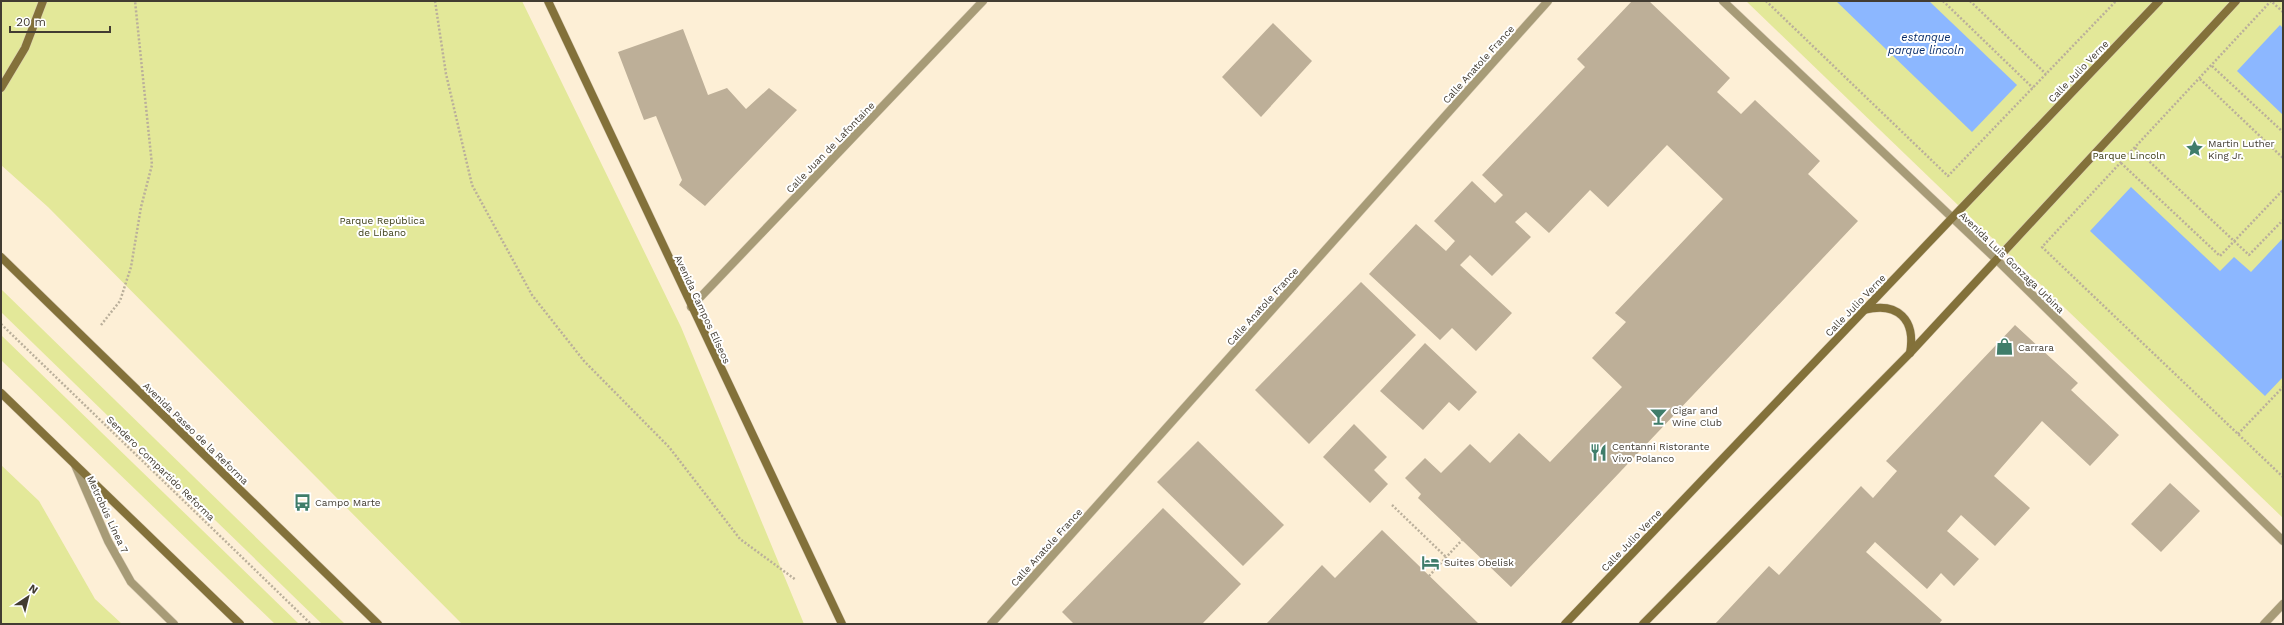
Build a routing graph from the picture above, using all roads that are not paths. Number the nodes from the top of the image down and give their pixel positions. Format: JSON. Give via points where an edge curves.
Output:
{"nodes":[{"id":1,"x":43,"y":1,"type":"edge"},
{"id":2,"x":548,"y":1,"type":"edge"},
{"id":3,"x":983,"y":1,"type":"edge"},
{"id":4,"x":1548,"y":1,"type":"edge"},
{"id":5,"x":1723,"y":1,"type":"edge"},
{"id":6,"x":2159,"y":1,"type":"edge"},
{"id":7,"x":2236,"y":1,"type":"edge"},
{"id":8,"x":1,"y":88,"type":"edge"},
{"id":9,"x":1952,"y":218,"type":"junction"},
{"id":10,"x":1,"y":257,"type":"edge"},
{"id":11,"x":1997,"y":260,"type":"junction"},
{"id":12,"x":691,"y":306,"type":"junction"},
{"id":13,"x":1863,"y":311,"type":"junction"},
{"id":14,"x":1910,"y":353,"type":"junction"},
{"id":15,"x":1,"y":393,"type":"edge"},
{"id":16,"x":75,"y":464,"type":"junction"},
{"id":17,"x":2283,"y":541,"type":"edge"},
{"id":18,"x":2283,"y":604,"type":"edge"},
{"id":19,"x":174,"y":624,"type":"edge"},
{"id":20,"x":240,"y":624,"type":"edge"},
{"id":21,"x":378,"y":624,"type":"edge"},
{"id":22,"x":842,"y":624,"type":"edge"},
{"id":23,"x":991,"y":624,"type":"edge"},
{"id":24,"x":1565,"y":624,"type":"edge"},
{"id":25,"x":1643,"y":624,"type":"edge"},
{"id":26,"x":2264,"y":624,"type":"edge"}],
"edges":[{"from":1,"to":8,"type":"street","via":[[25,48]]},
{"from":2,"to":12,"type":"street","name":"Avenida Campos Elíseos"},
{"from":3,"to":12,"type":"street","name":"Calle Juan de Lafontaine"},
{"from":4,"to":23,"type":"street","name":"Calle Anatole France"},
{"from":5,"to":9,"type":"street","name":"Avenida Luis Gonzaga Urbina"},
{"from":6,"to":9,"type":"street","name":"Calle Julio Verne"},
{"from":7,"to":11,"type":"street"},
{"from":9,"to":11,"type":"street","name":"Avenida Luis Gonzaga Urbina"},
{"from":9,"to":13,"type":"street","name":"Calle Julio Verne"},
{"from":10,"to":21,"type":"street","name":"Avenida Paseo de la Reforma"},
{"from":11,"to":14,"type":"street"},
{"from":11,"to":17,"type":"street","name":"Avenida Luis Gonzaga Urbina"},
{"from":12,"to":22,"type":"street","name":"Avenida Campos Elíseos"},
{"from":13,"to":14,"type":"street","via":[[1888,308],[1903,316],[1912,332]]},
{"from":13,"to":24,"type":"street","name":"Calle Julio Verne"},
{"from":14,"to":25,"type":"street"},
{"from":15,"to":16,"type":"street"},
{"from":16,"to":19,"type":"street","name":"Metrobús Línea 7","via":[[108,541],[130,582]]},
{"from":16,"to":20,"type":"street"},
{"from":18,"to":26,"type":"street"}]}
